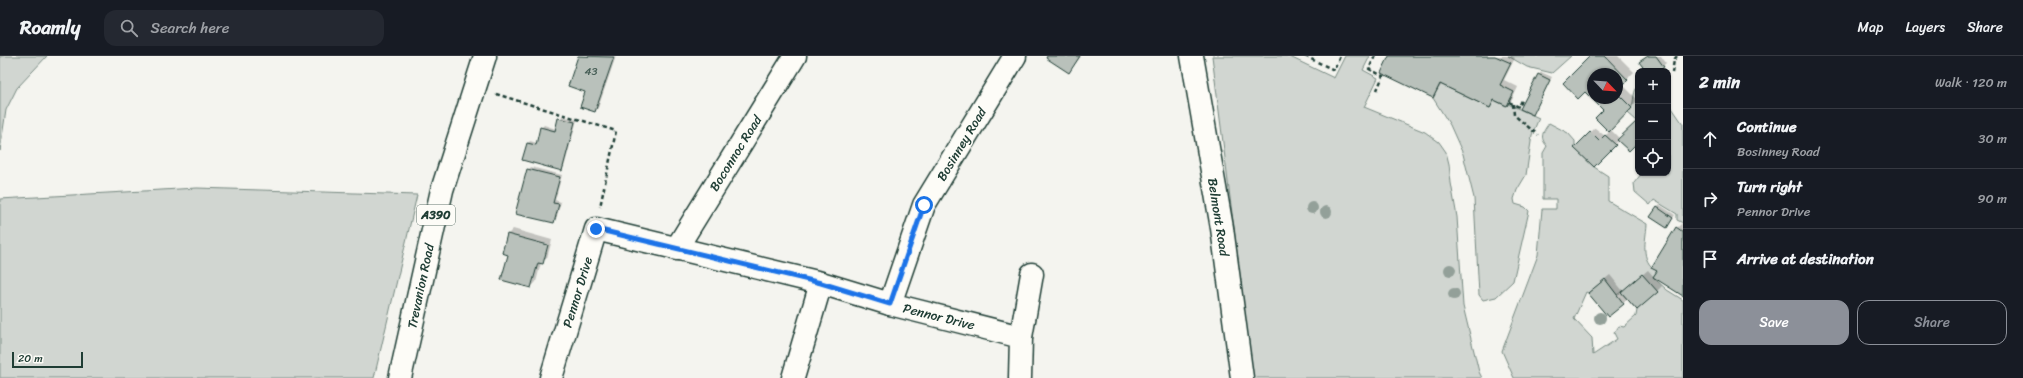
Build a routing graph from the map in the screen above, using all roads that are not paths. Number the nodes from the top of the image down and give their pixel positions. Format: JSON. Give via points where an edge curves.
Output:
{"nodes":[{"id":1,"x":485,"y":56,"type":"edge"},
{"id":2,"x":795,"y":56,"type":"edge"},
{"id":3,"x":1015,"y":56,"type":"edge"},
{"id":4,"x":1192,"y":56,"type":"edge"},
{"id":5,"x":676,"y":249,"type":"junction"},
{"id":6,"x":1032,"y":274,"type":"dead end"},
{"id":7,"x":821,"y":283,"type":"junction"},
{"id":8,"x":890,"y":304,"type":"junction"},
{"id":9,"x":1021,"y":337,"type":"junction"},
{"id":10,"x":400,"y":378,"type":"edge"},
{"id":11,"x":551,"y":378,"type":"edge"},
{"id":12,"x":793,"y":378,"type":"edge"},
{"id":13,"x":1020,"y":378,"type":"edge"},
{"id":14,"x":1242,"y":378,"type":"edge"}],
"edges":[{"from":1,"to":10,"type":"main road","name":"Trevanion Road","number":"A390","via":[[442,190]]},
{"from":2,"to":5,"type":"main road","name":"Boconnoc Road"},
{"from":3,"to":8,"type":"main road","name":"Bosinney Road","via":[[924,205]]},
{"from":4,"to":14,"type":"main road","name":"Belmont Road","via":[[1222,228]]},
{"from":5,"to":7,"type":"main road","name":"Pennor Drive"},
{"from":5,"to":11,"type":"main road","name":"Pennor Drive","via":[[596,229]]},
{"from":6,"to":9,"type":"main road"},
{"from":7,"to":8,"type":"main road","name":"Pennor Drive"},
{"from":7,"to":12,"type":"main road"},
{"from":8,"to":9,"type":"main road","name":"Pennor Drive"},
{"from":9,"to":13,"type":"main road"}]}
